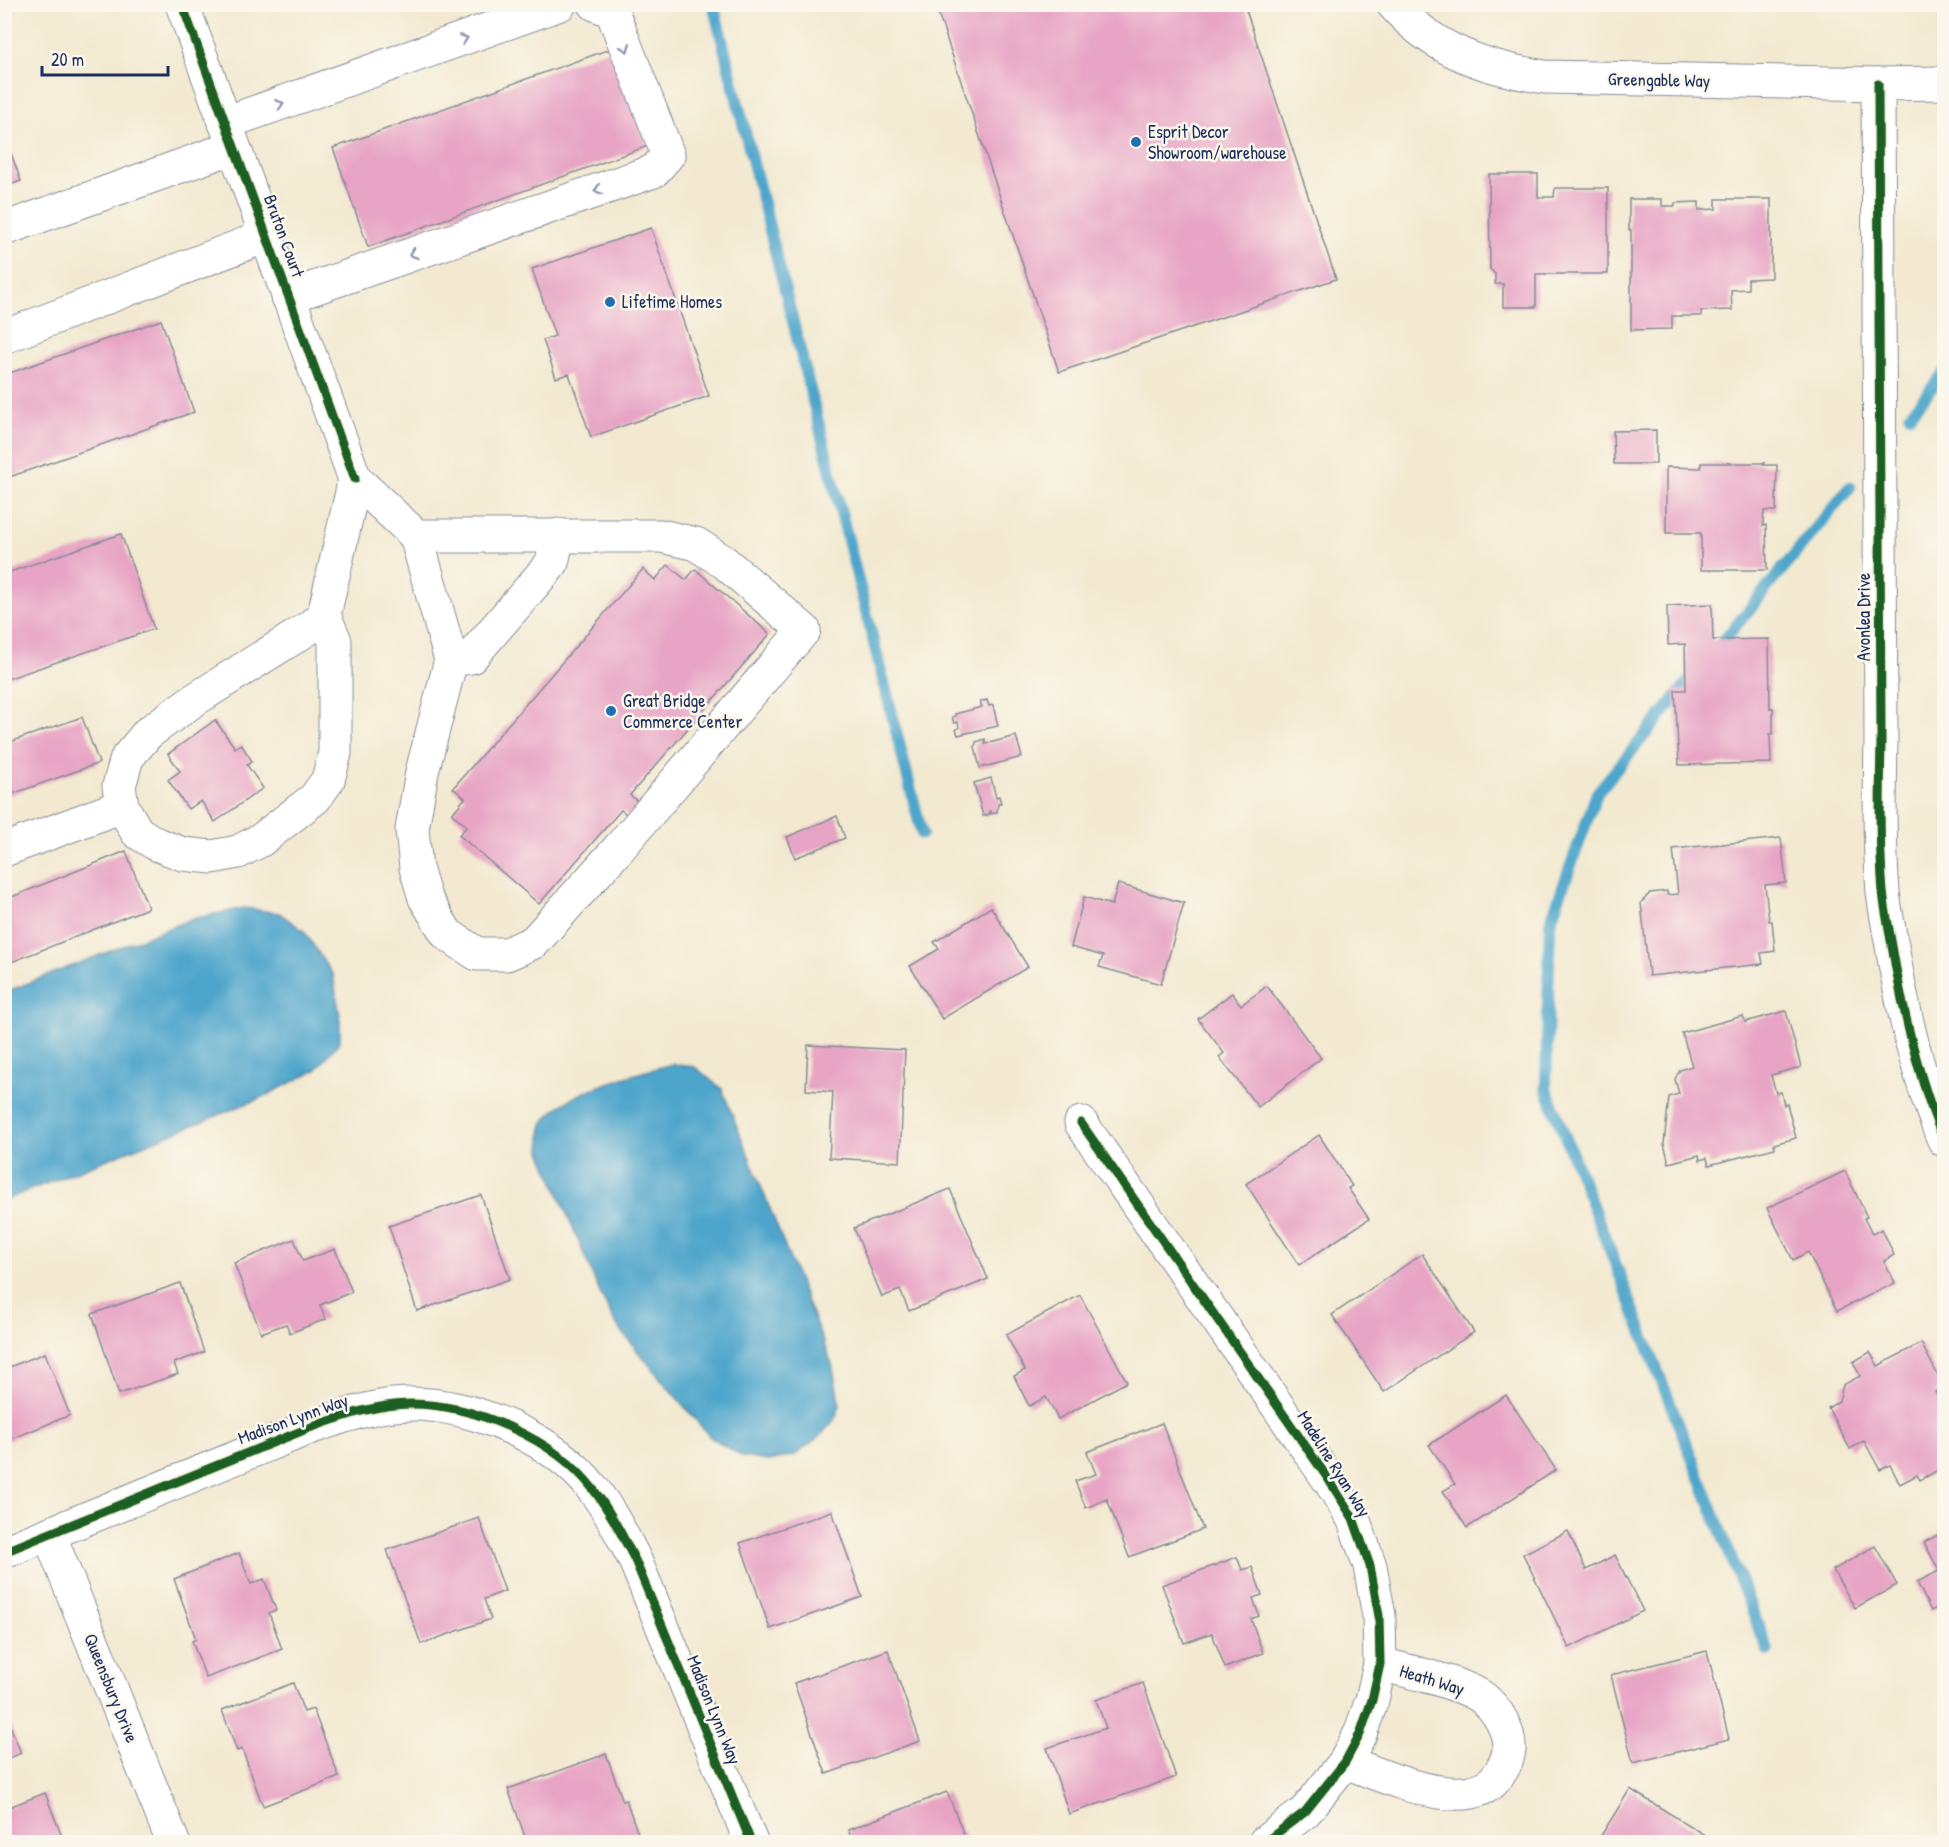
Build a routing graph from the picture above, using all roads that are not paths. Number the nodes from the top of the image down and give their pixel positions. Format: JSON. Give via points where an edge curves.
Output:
{"nodes":[{"id":1,"x":182,"y":4,"type":"edge"},
{"id":2,"x":560,"y":4,"type":"edge"},
{"id":3,"x":595,"y":4,"type":"edge"},
{"id":4,"x":1393,"y":4,"type":"edge"},
{"id":5,"x":1944,"y":83,"type":"edge"},
{"id":6,"x":1878,"y":84,"type":"junction"},
{"id":7,"x":229,"y":135,"type":"junction"},
{"id":8,"x":4,"y":229,"type":"edge"},
{"id":9,"x":266,"y":236,"type":"junction"},
{"id":10,"x":288,"y":297,"type":"junction"},
{"id":11,"x":4,"y":337,"type":"edge"},
{"id":12,"x":355,"y":479,"type":"junction"},
{"id":13,"x":558,"y":535,"type":"junction"},
{"id":14,"x":416,"y":536,"type":"junction"},
{"id":15,"x":324,"y":615,"type":"junction"},
{"id":16,"x":451,"y":660,"type":"junction"},
{"id":17,"x":122,"y":806,"type":"junction"},
{"id":18,"x":4,"y":850,"type":"edge"},
{"id":19,"x":1080,"y":1123,"type":"dead end"},
{"id":20,"x":1944,"y":1140,"type":"edge"},
{"id":21,"x":49,"y":1534,"type":"junction"},
{"id":22,"x":4,"y":1552,"type":"edge"},
{"id":23,"x":1380,"y":1664,"type":"junction"},
{"id":24,"x":1345,"y":1762,"type":"junction"},
{"id":25,"x":173,"y":1842,"type":"edge"},
{"id":26,"x":751,"y":1842,"type":"edge"},
{"id":27,"x":1265,"y":1842,"type":"edge"}],
"edges":[{"from":1,"to":7,"type":"street","name":"Bruton Court"},
{"from":7,"to":2,"type":"street","one_way":true},
{"from":3,"to":10,"type":"street","one_way":true,"via":[[612,11],[668,155],[654,171]]},
{"from":4,"to":6,"type":"street","name":"Greengable Way","via":[[1405,18],[1441,44],[1508,72],[1583,79]]},
{"from":5,"to":6,"type":"street","name":"Greengable Way"},
{"from":6,"to":20,"type":"street","name":"Avonlea Drive","via":[[1879,817],[1883,883],[1912,1044]]},
{"from":7,"to":8,"type":"street"},
{"from":7,"to":9,"type":"street","name":"Bruton Court"},
{"from":9,"to":10,"type":"street","name":"Bruton Court"},
{"from":9,"to":11,"type":"street"},
{"from":10,"to":12,"type":"street","name":"Bruton Court"},
{"from":12,"to":14,"type":"street"},
{"from":12,"to":15,"type":"street"},
{"from":13,"to":14,"type":"street"},
{"from":13,"to":16,"type":"street","via":[[552,563],[471,657]]},
{"from":13,"to":16,"type":"street","via":[[661,536],[696,544],[724,562],[804,630],[534,942],[507,954],[477,954],[447,934],[425,898],[416,868],[412,829]]},
{"from":14,"to":16,"type":"street"},
{"from":15,"to":17,"type":"street","via":[[148,733],[127,758],[119,786]]},
{"from":15,"to":17,"type":"street","via":[[335,641],[335,753],[328,780],[315,798],[261,840],[238,852],[212,858],[183,854],[156,844],[137,832]]},
{"from":17,"to":18,"type":"street"},
{"from":19,"to":23,"type":"street","name":"Madeline Ryan Way","via":[[1353,1518],[1370,1566],[1379,1616]]},
{"from":21,"to":22,"type":"street","name":"Madison Lynn Way"},
{"from":21,"to":25,"type":"street","name":"Queensbury Drive"},
{"from":21,"to":26,"type":"street","name":"Madison Lynn Way","via":[[309,1428],[370,1409],[411,1404],[454,1408],[493,1419],[561,1458],[592,1487],[617,1523]]},
{"from":23,"to":24,"type":"street","name":"Madeline Ryan Way","via":[[1360,1734]]},
{"from":23,"to":24,"type":"street","name":"Heath Way","via":[[1483,1698],[1502,1719],[1507,1734],[1509,1750],[1504,1766],[1488,1786],[1447,1794]]},
{"from":24,"to":27,"type":"street","name":"Madeline Ryan Way","via":[[1305,1812]]}]}
